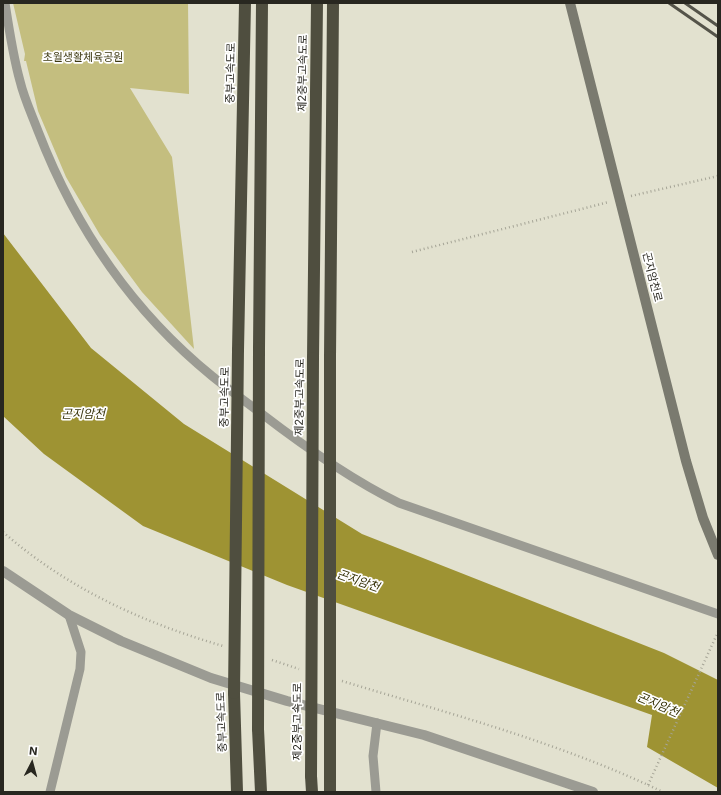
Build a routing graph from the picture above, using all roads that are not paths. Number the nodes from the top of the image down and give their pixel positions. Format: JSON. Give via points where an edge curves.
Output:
{"nodes":[{"id":1,"x":5,"y":3,"type":"edge"},
{"id":2,"x":245,"y":3,"type":"edge"},
{"id":3,"x":262,"y":3,"type":"edge"},
{"id":4,"x":317,"y":3,"type":"edge"},
{"id":5,"x":333,"y":3,"type":"edge"},
{"id":6,"x":570,"y":3,"type":"edge"},
{"id":7,"x":718,"y":556,"type":"edge"},
{"id":8,"x":3,"y":571,"type":"edge"},
{"id":9,"x":718,"y":614,"type":"edge"},
{"id":10,"x":68,"y":615,"type":"junction"},
{"id":11,"x":377,"y":723,"type":"junction"},
{"id":12,"x":50,"y":792,"type":"edge"},
{"id":13,"x":237,"y":792,"type":"edge"},
{"id":14,"x":261,"y":792,"type":"edge"},
{"id":15,"x":312,"y":792,"type":"edge"},
{"id":16,"x":330,"y":792,"type":"edge"},
{"id":17,"x":376,"y":792,"type":"edge"},
{"id":18,"x":593,"y":792,"type":"edge"}],
"edges":[{"from":1,"to":9,"type":"lane","via":[[20,83],[51,166],[74,212],[96,249],[128,291],[165,332],[211,375],[282,429],[359,482],[399,503]]},
{"from":2,"to":13,"type":"highway","name":"중부고속도로","bridge":true,"via":[[234,693]]},
{"from":3,"to":14,"type":"highway","bridge":true,"via":[[258,729]]},
{"from":4,"to":15,"type":"highway","name":"제2중부고속도로","bridge":true},
{"from":5,"to":16,"type":"highway","bridge":true},
{"from":6,"to":7,"type":"street","name":"곤지암천로","via":[[686,461],[703,518]]},
{"from":8,"to":10,"type":"street"},
{"from":10,"to":11,"type":"street","via":[[121,641],[211,678]]},
{"from":10,"to":12,"type":"lane","via":[[81,652],[80,669]]},
{"from":11,"to":17,"type":"lane","via":[[373,756]]},
{"from":11,"to":18,"type":"street","via":[[424,735]]}]}
